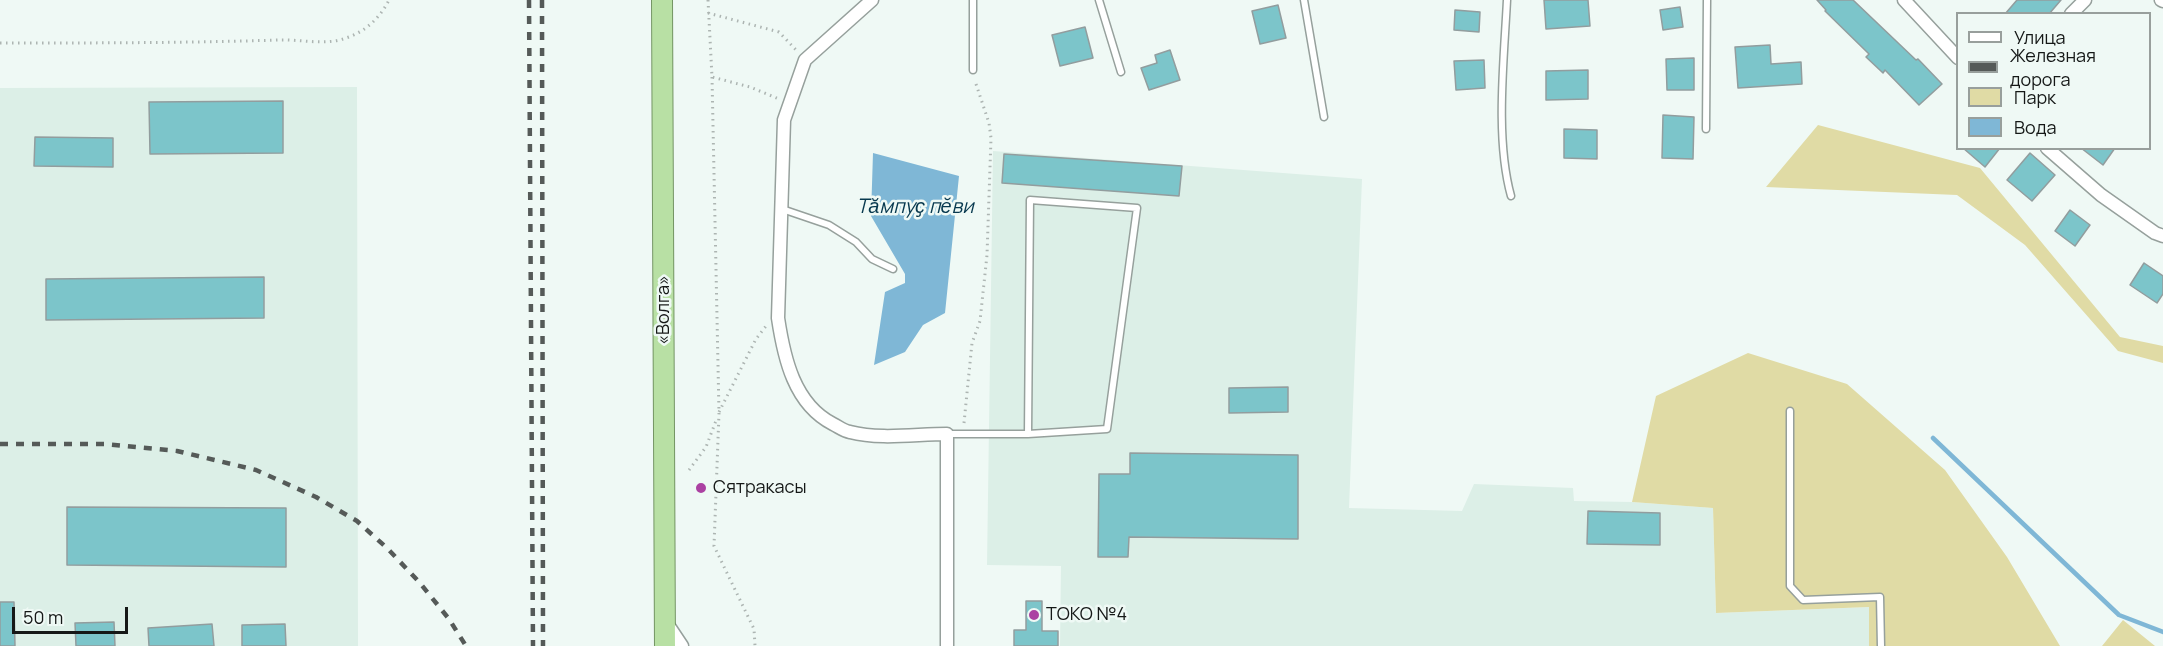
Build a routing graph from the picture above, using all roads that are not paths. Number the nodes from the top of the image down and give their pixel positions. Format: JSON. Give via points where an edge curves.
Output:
{"nodes":[{"id":1,"x":662,"y":0,"type":"edge"},
{"id":2,"x":872,"y":0,"type":"edge"},
{"id":3,"x":973,"y":0,"type":"edge"},
{"id":4,"x":1099,"y":0,"type":"edge"},
{"id":5,"x":1304,"y":0,"type":"edge"},
{"id":6,"x":1507,"y":0,"type":"edge"},
{"id":7,"x":1707,"y":0,"type":"edge"},
{"id":8,"x":1904,"y":0,"type":"edge"},
{"id":9,"x":2085,"y":0,"type":"edge"},
{"id":10,"x":2073,"y":12,"type":"edge"},
{"id":11,"x":1956,"y":56,"type":"edge"},
{"id":12,"x":973,"y":70,"type":"road end"},
{"id":13,"x":1121,"y":72,"type":"dead end"},
{"id":14,"x":1324,"y":117,"type":"dead end"},
{"id":15,"x":1706,"y":129,"type":"dead end"},
{"id":16,"x":2049,"y":150,"type":"edge"},
{"id":17,"x":1511,"y":196,"type":"dead end"},
{"id":18,"x":781,"y":209,"type":"junction"},
{"id":19,"x":2163,"y":236,"type":"edge"},
{"id":20,"x":893,"y":269,"type":"dead end"},
{"id":21,"x":1790,"y":411,"type":"dead end"},
{"id":22,"x":947,"y":434,"type":"junction"},
{"id":23,"x":1028,"y":434,"type":"junction"},
{"id":24,"x":665,"y":620,"type":"junction"},
{"id":25,"x":664,"y":646,"type":"edge"},
{"id":26,"x":682,"y":646,"type":"edge"},
{"id":27,"x":947,"y":646,"type":"edge"},
{"id":28,"x":1881,"y":646,"type":"edge"}],
"edges":[{"from":1,"to":24,"type":"highway","name":"«Волга»"},
{"from":2,"to":18,"type":"street","via":[[806,60],[784,120]]},
{"from":3,"to":12,"type":"lane"},
{"from":4,"to":13,"type":"lane"},
{"from":5,"to":14,"type":"lane"},
{"from":6,"to":17,"type":"lane","via":[[1502,104],[1506,176]]},
{"from":7,"to":15,"type":"lane"},
{"from":8,"to":11,"type":"street"},
{"from":9,"to":10,"type":"street"},
{"from":16,"to":19,"type":"street","via":[[2101,195]]},
{"from":18,"to":20,"type":"lane","via":[[829,225],[856,242],[872,259]]},
{"from":18,"to":22,"type":"street","via":[[778,318],[782,349],[804,399],[822,418],[848,432]]},
{"from":21,"to":28,"type":"lane","via":[[1790,586],[1803,600],[1880,597]]},
{"from":22,"to":23,"type":"lane"},
{"from":22,"to":27,"type":"street"},
{"from":23,"to":23,"type":"lane","via":[[1107,429],[1137,208],[1029,200]]},
{"from":24,"to":25,"type":"highway","name":"«Волга»"},
{"from":24,"to":26,"type":"street"}]}
